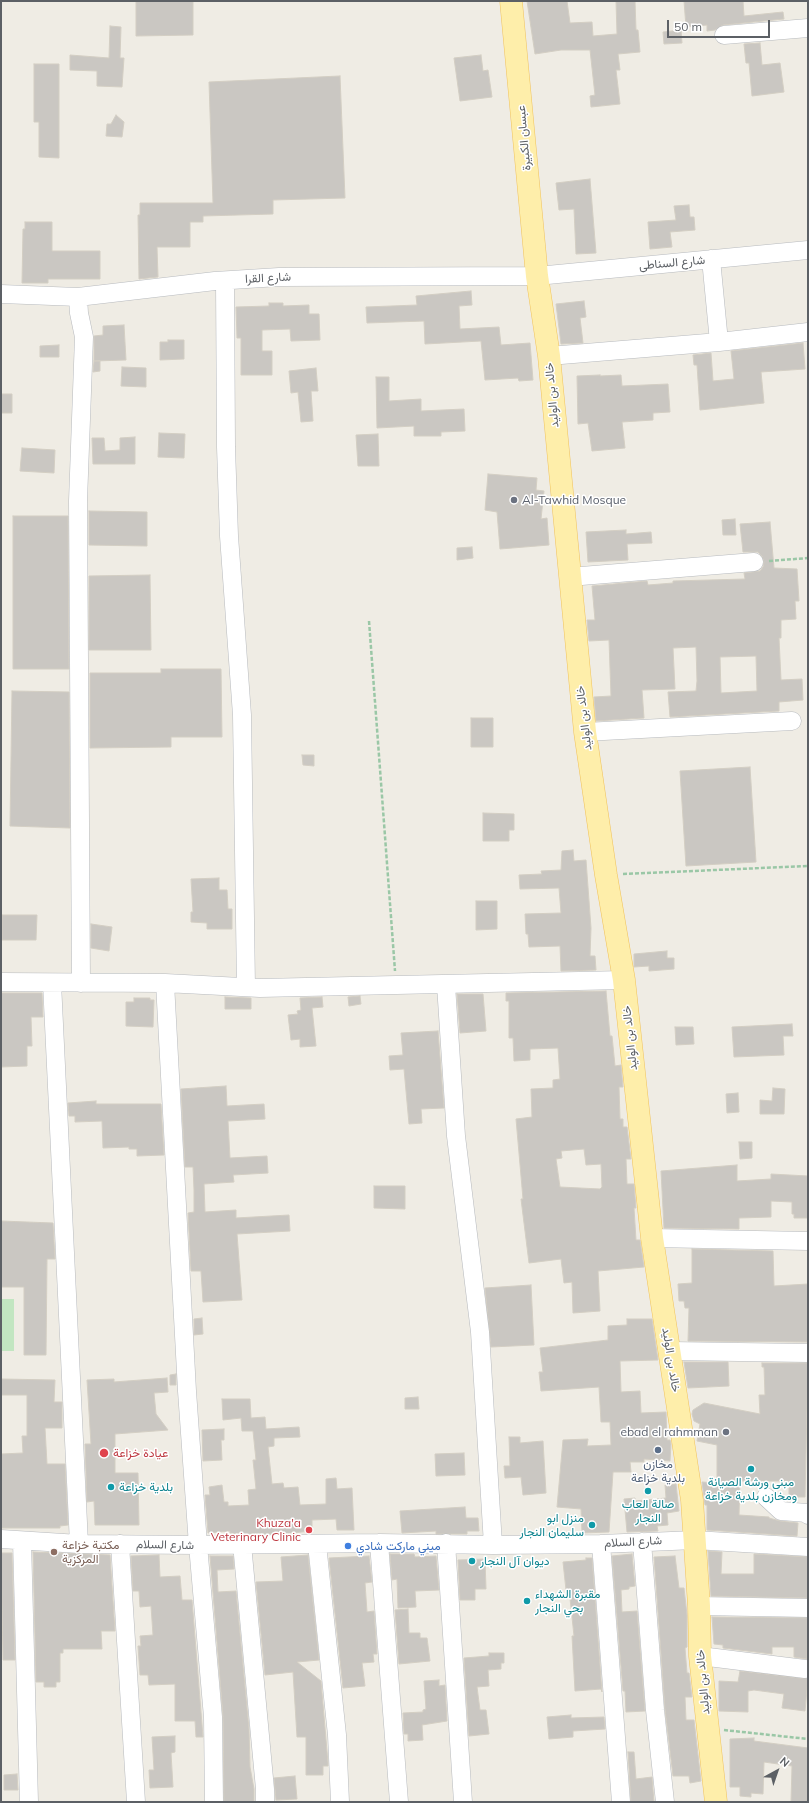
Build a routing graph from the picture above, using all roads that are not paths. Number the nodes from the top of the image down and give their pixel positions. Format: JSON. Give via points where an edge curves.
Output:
{"nodes":[{"id":1,"x":512,"y":1,"type":"edge"},
{"id":2,"x":808,"y":28,"type":"edge"},
{"id":3,"x":724,"y":34,"type":"dead end"},
{"id":4,"x":808,"y":250,"type":"edge"},
{"id":5,"x":711,"y":259,"type":"junction"},
{"id":6,"x":537,"y":276,"type":"junction"},
{"id":7,"x":224,"y":280,"type":"junction"},
{"id":8,"x":1,"y":294,"type":"edge"},
{"id":9,"x":78,"y":297,"type":"junction"},
{"id":10,"x":808,"y":332,"type":"edge"},
{"id":11,"x":719,"y":342,"type":"junction"},
{"id":12,"x":549,"y":356,"type":"junction"},
{"id":13,"x":754,"y":562,"type":"road end"},
{"id":14,"x":569,"y":577,"type":"junction"},
{"id":15,"x":792,"y":721,"type":"dead end"},
{"id":16,"x":585,"y":732,"type":"junction"},
{"id":17,"x":624,"y":980,"type":"junction"},
{"id":18,"x":1,"y":982,"type":"edge"},
{"id":19,"x":52,"y":983,"type":"junction"},
{"id":20,"x":81,"y":983,"type":"junction"},
{"id":21,"x":165,"y":983,"type":"junction"},
{"id":22,"x":446,"y":985,"type":"junction"},
{"id":23,"x":246,"y":987,"type":"junction"},
{"id":24,"x":652,"y":1238,"type":"junction"},
{"id":25,"x":808,"y":1241,"type":"edge"},
{"id":26,"x":670,"y":1351,"type":"junction"},
{"id":27,"x":808,"y":1353,"type":"edge"},
{"id":28,"x":766,"y":1497,"type":"dead end"},
{"id":29,"x":808,"y":1515,"type":"edge"},
{"id":30,"x":1,"y":1539,"type":"edge"},
{"id":31,"x":695,"y":1540,"type":"junction"},
{"id":32,"x":22,"y":1541,"type":"junction"},
{"id":33,"x":642,"y":1542,"type":"junction"},
{"id":34,"x":379,"y":1543,"type":"junction"},
{"id":35,"x":446,"y":1543,"type":"junction"},
{"id":36,"x":79,"y":1544,"type":"junction"},
{"id":37,"x":120,"y":1544,"type":"junction"},
{"id":38,"x":242,"y":1544,"type":"junction"},
{"id":39,"x":317,"y":1544,"type":"junction"},
{"id":40,"x":601,"y":1544,"type":"junction"},
{"id":41,"x":198,"y":1545,"type":"junction"},
{"id":42,"x":493,"y":1545,"type":"junction"},
{"id":43,"x":808,"y":1547,"type":"edge"},
{"id":44,"x":699,"y":1606,"type":"junction"},
{"id":45,"x":808,"y":1608,"type":"edge"},
{"id":46,"x":700,"y":1656,"type":"junction"},
{"id":47,"x":806,"y":1669,"type":"dead end"},
{"id":48,"x":29,"y":1802,"type":"edge"},
{"id":49,"x":136,"y":1802,"type":"edge"},
{"id":50,"x":214,"y":1802,"type":"edge"},
{"id":51,"x":265,"y":1802,"type":"edge"},
{"id":52,"x":340,"y":1802,"type":"edge"},
{"id":53,"x":399,"y":1802,"type":"edge"},
{"id":54,"x":463,"y":1802,"type":"edge"},
{"id":55,"x":621,"y":1802,"type":"edge"},
{"id":56,"x":665,"y":1802,"type":"edge"},
{"id":57,"x":716,"y":1802,"type":"edge"}],
"edges":[{"from":1,"to":6,"type":"main road","name":"عبسان الكبيرة"},
{"from":2,"to":3,"type":"street"},
{"from":4,"to":5,"type":"street","name":"شارع السناطى"},
{"from":5,"to":6,"type":"street","name":"شارع السناطى"},
{"from":5,"to":11,"type":"street"},
{"from":6,"to":7,"type":"street","name":"شارع القرا","via":[[279,277]]},
{"from":6,"to":12,"type":"main road","name":"خالد بن الوليد"},
{"from":7,"to":9,"type":"street","name":"شارع القرا"},
{"from":7,"to":23,"type":"street","via":[[227,484],[242,715]]},
{"from":8,"to":9,"type":"street","name":"شارع القرا"},
{"from":9,"to":20,"type":"street","via":[[84,337],[78,501]]},
{"from":10,"to":11,"type":"street"},
{"from":11,"to":12,"type":"street"},
{"from":12,"to":14,"type":"main road","name":"خالد بن الوليد"},
{"from":13,"to":14,"type":"street"},
{"from":14,"to":16,"type":"main road","name":"خالد بن الوليد"},
{"from":15,"to":16,"type":"street"},
{"from":16,"to":17,"type":"main road","name":"خالد بن الوليد"},
{"from":17,"to":22,"type":"street"},
{"from":17,"to":24,"type":"main road","name":"خالد بن الوليد"},
{"from":18,"to":19,"type":"street"},
{"from":19,"to":20,"type":"street"},
{"from":19,"to":36,"type":"street"},
{"from":20,"to":21,"type":"street"},
{"from":21,"to":23,"type":"street"},
{"from":21,"to":41,"type":"street"},
{"from":22,"to":23,"type":"street"},
{"from":22,"to":42,"type":"street","via":[[456,1136],[480,1332]]},
{"from":24,"to":25,"type":"street"},
{"from":24,"to":26,"type":"main road","name":"خالد بن الوليد"},
{"from":26,"to":27,"type":"street"},
{"from":26,"to":31,"type":"main road","name":"خالد بن الوليد","via":[[692,1500]]},
{"from":28,"to":29,"type":"street","via":[[781,1511]]},
{"from":30,"to":32,"type":"street","name":"شارع السلام"},
{"from":31,"to":33,"type":"street","name":"شارع السلام"},
{"from":31,"to":43,"type":"street","name":"شارع السلام"},
{"from":31,"to":44,"type":"main road","name":"خالد بن الوليد"},
{"from":32,"to":36,"type":"street","name":"شارع السلام"},
{"from":32,"to":48,"type":"street"},
{"from":33,"to":40,"type":"street","name":"شارع السلام"},
{"from":33,"to":56,"type":"street"},
{"from":34,"to":35,"type":"street","name":"شارع السلام"},
{"from":34,"to":39,"type":"street","name":"شارع السلام"},
{"from":34,"to":53,"type":"street"},
{"from":35,"to":42,"type":"street","name":"شارع السلام"},
{"from":35,"to":54,"type":"street"},
{"from":36,"to":37,"type":"street","name":"شارع السلام"},
{"from":37,"to":41,"type":"street","name":"شارع السلام"},
{"from":37,"to":49,"type":"street"},
{"from":38,"to":39,"type":"street","name":"شارع السلام"},
{"from":38,"to":41,"type":"street","name":"شارع السلام"},
{"from":38,"to":51,"type":"street"},
{"from":39,"to":52,"type":"street","via":[[337,1735]]},
{"from":40,"to":42,"type":"street","name":"شارع السلام"},
{"from":40,"to":55,"type":"street"},
{"from":41,"to":50,"type":"street","via":[[214,1717]]},
{"from":44,"to":45,"type":"street"},
{"from":44,"to":46,"type":"main road","name":"خالد بن الوليد"},
{"from":46,"to":47,"type":"street"},
{"from":46,"to":57,"type":"main road","name":"خالد بن الوليد"}]}
